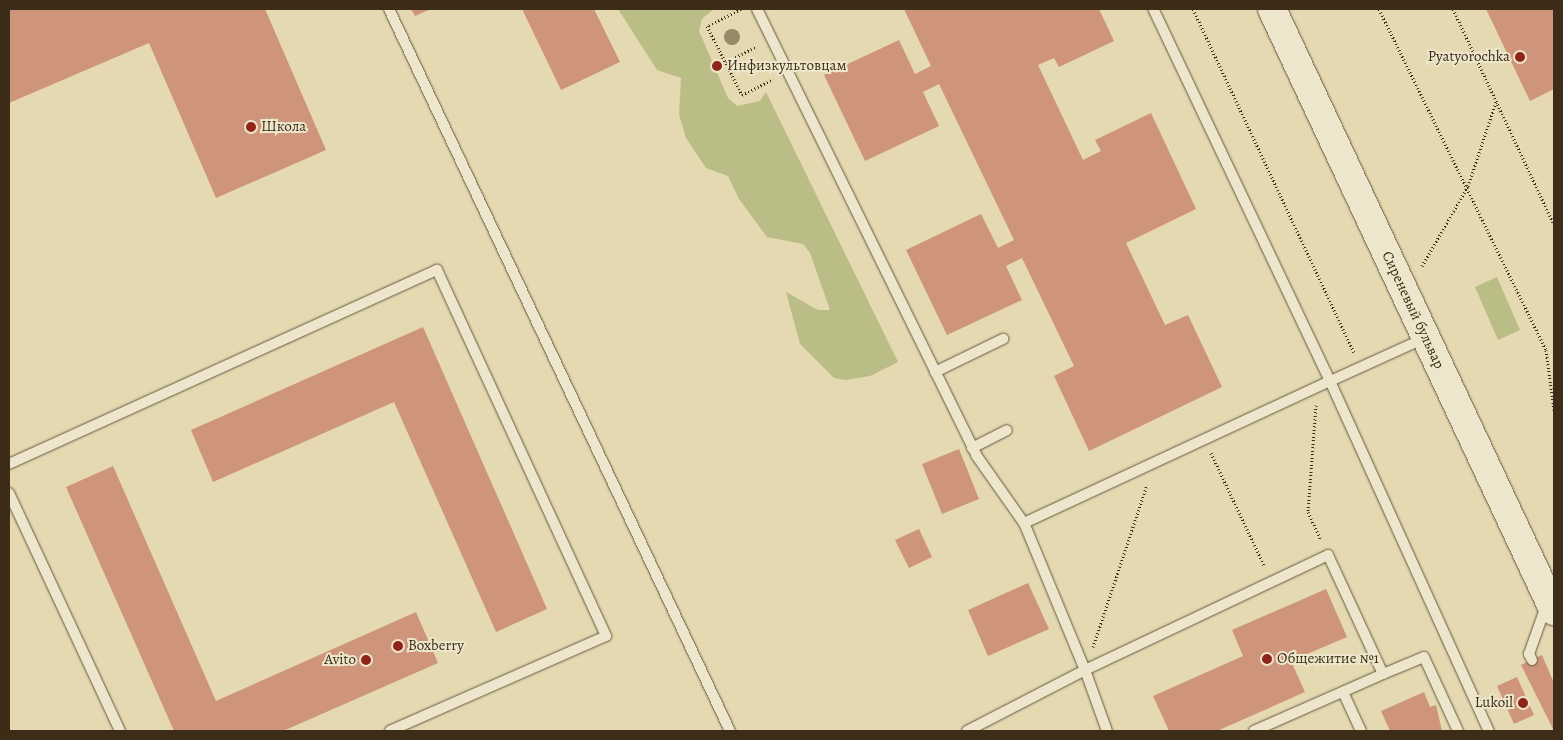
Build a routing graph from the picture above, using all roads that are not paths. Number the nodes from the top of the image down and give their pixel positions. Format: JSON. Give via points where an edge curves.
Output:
{"nodes":[{"id":1,"x":388,"y":9,"type":"edge"},
{"id":2,"x":757,"y":9,"type":"edge"},
{"id":3,"x":1154,"y":9,"type":"edge"},
{"id":4,"x":1272,"y":9,"type":"edge"},
{"id":5,"x":1426,"y":337,"type":"junction"},
{"id":6,"x":1003,"y":339,"type":"dead end"},
{"id":7,"x":935,"y":372,"type":"junction"},
{"id":8,"x":1330,"y":381,"type":"junction"},
{"id":9,"x":1007,"y":430,"type":"dead end"},
{"id":10,"x":972,"y":448,"type":"junction"},
{"id":11,"x":9,"y":464,"type":"edge"},
{"id":12,"x":9,"y":493,"type":"edge"},
{"id":13,"x":1024,"y":523,"type":"junction"},
{"id":14,"x":1551,"y":604,"type":"edge"},
{"id":15,"x":1532,"y":660,"type":"dead end"},
{"id":16,"x":1085,"y":670,"type":"junction"},
{"id":17,"x":1383,"y":674,"type":"junction"},
{"id":18,"x":1343,"y":692,"type":"junction"},
{"id":19,"x":120,"y":731,"type":"edge"},
{"id":20,"x":390,"y":731,"type":"edge"},
{"id":21,"x":730,"y":731,"type":"edge"},
{"id":22,"x":967,"y":731,"type":"edge"},
{"id":23,"x":1107,"y":731,"type":"edge"},
{"id":24,"x":1254,"y":731,"type":"edge"},
{"id":25,"x":1362,"y":731,"type":"edge"},
{"id":26,"x":1458,"y":731,"type":"edge"},
{"id":27,"x":1490,"y":731,"type":"edge"}],
"edges":[{"from":1,"to":21,"type":"lane"},
{"from":2,"to":7,"type":"lane"},
{"from":3,"to":8,"type":"lane"},
{"from":4,"to":5,"type":"main road","name":"Сиреневый бульвар"},
{"from":5,"to":8,"type":"lane"},
{"from":5,"to":14,"type":"main road","name":"Сиреневый бульвар"},
{"from":6,"to":7,"type":"lane"},
{"from":7,"to":10,"type":"lane"},
{"from":8,"to":13,"type":"lane"},
{"from":8,"to":27,"type":"lane"},
{"from":9,"to":10,"type":"lane"},
{"from":10,"to":13,"type":"lane"},
{"from":11,"to":20,"type":"lane","via":[[437,270],[606,636]]},
{"from":12,"to":19,"type":"lane"},
{"from":13,"to":16,"type":"lane"},
{"from":14,"to":15,"type":"lane","via":[[1529,654]]},
{"from":16,"to":17,"type":"lane","via":[[1328,555]]},
{"from":16,"to":22,"type":"lane"},
{"from":16,"to":23,"type":"lane"},
{"from":17,"to":18,"type":"lane"},
{"from":17,"to":26,"type":"lane","via":[[1424,656]]},
{"from":18,"to":24,"type":"lane"},
{"from":18,"to":25,"type":"lane"}]}
